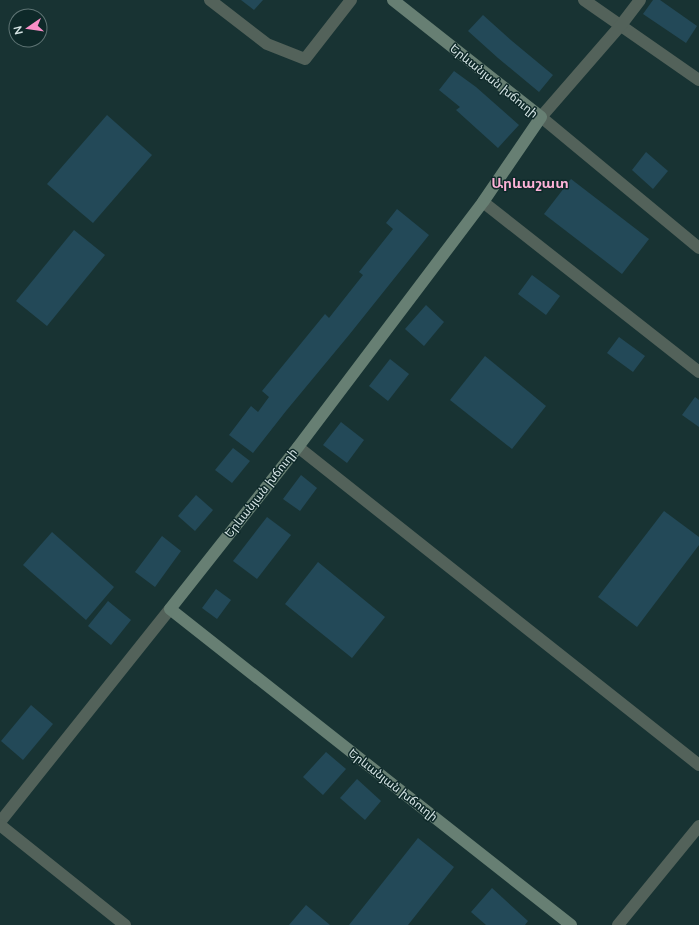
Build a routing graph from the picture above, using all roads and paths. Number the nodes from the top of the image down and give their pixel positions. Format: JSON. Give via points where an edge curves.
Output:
{"nodes":[{"id":1,"x":210,"y":0,"type":"edge"},
{"id":2,"x":351,"y":0,"type":"edge"},
{"id":3,"x":393,"y":0,"type":"edge"},
{"id":4,"x":584,"y":0,"type":"edge"},
{"id":5,"x":640,"y":0,"type":"edge"},
{"id":6,"x":621,"y":25,"type":"junction"},
{"id":7,"x":699,"y":80,"type":"edge"},
{"id":8,"x":541,"y":116,"type":"junction"},
{"id":9,"x":483,"y":202,"type":"junction"},
{"id":10,"x":699,"y":248,"type":"edge"},
{"id":11,"x":699,"y":372,"type":"edge"},
{"id":12,"x":298,"y":447,"type":"junction"},
{"id":13,"x":170,"y":609,"type":"junction"},
{"id":14,"x":699,"y":765,"type":"edge"},
{"id":15,"x":0,"y":822,"type":"edge"},
{"id":16,"x":0,"y":825,"type":"edge"},
{"id":17,"x":699,"y":826,"type":"edge"},
{"id":18,"x":125,"y":925,"type":"edge"},
{"id":19,"x":571,"y":925,"type":"edge"},
{"id":20,"x":618,"y":925,"type":"edge"}],
"edges":[{"from":1,"to":2,"type":"street","via":[[267,44],[305,59]]},
{"from":3,"to":8,"type":"main road","name":"Երևանյան խճուղի"},
{"from":4,"to":6,"type":"street"},
{"from":5,"to":6,"type":"street"},
{"from":6,"to":7,"type":"street"},
{"from":6,"to":8,"type":"street"},
{"from":8,"to":9,"type":"main road","name":"Երևանյան խճուղի"},
{"from":8,"to":10,"type":"street"},
{"from":9,"to":11,"type":"street"},
{"from":9,"to":12,"type":"main road","name":"Երևանյան խճուղի"},
{"from":12,"to":13,"type":"main road","name":"Երևանյան խճուղի"},
{"from":12,"to":14,"type":"street"},
{"from":13,"to":15,"type":"street"},
{"from":13,"to":19,"type":"main road","name":"Երևանյան խճուղի"},
{"from":16,"to":18,"type":"street"},
{"from":17,"to":20,"type":"street"}]}
